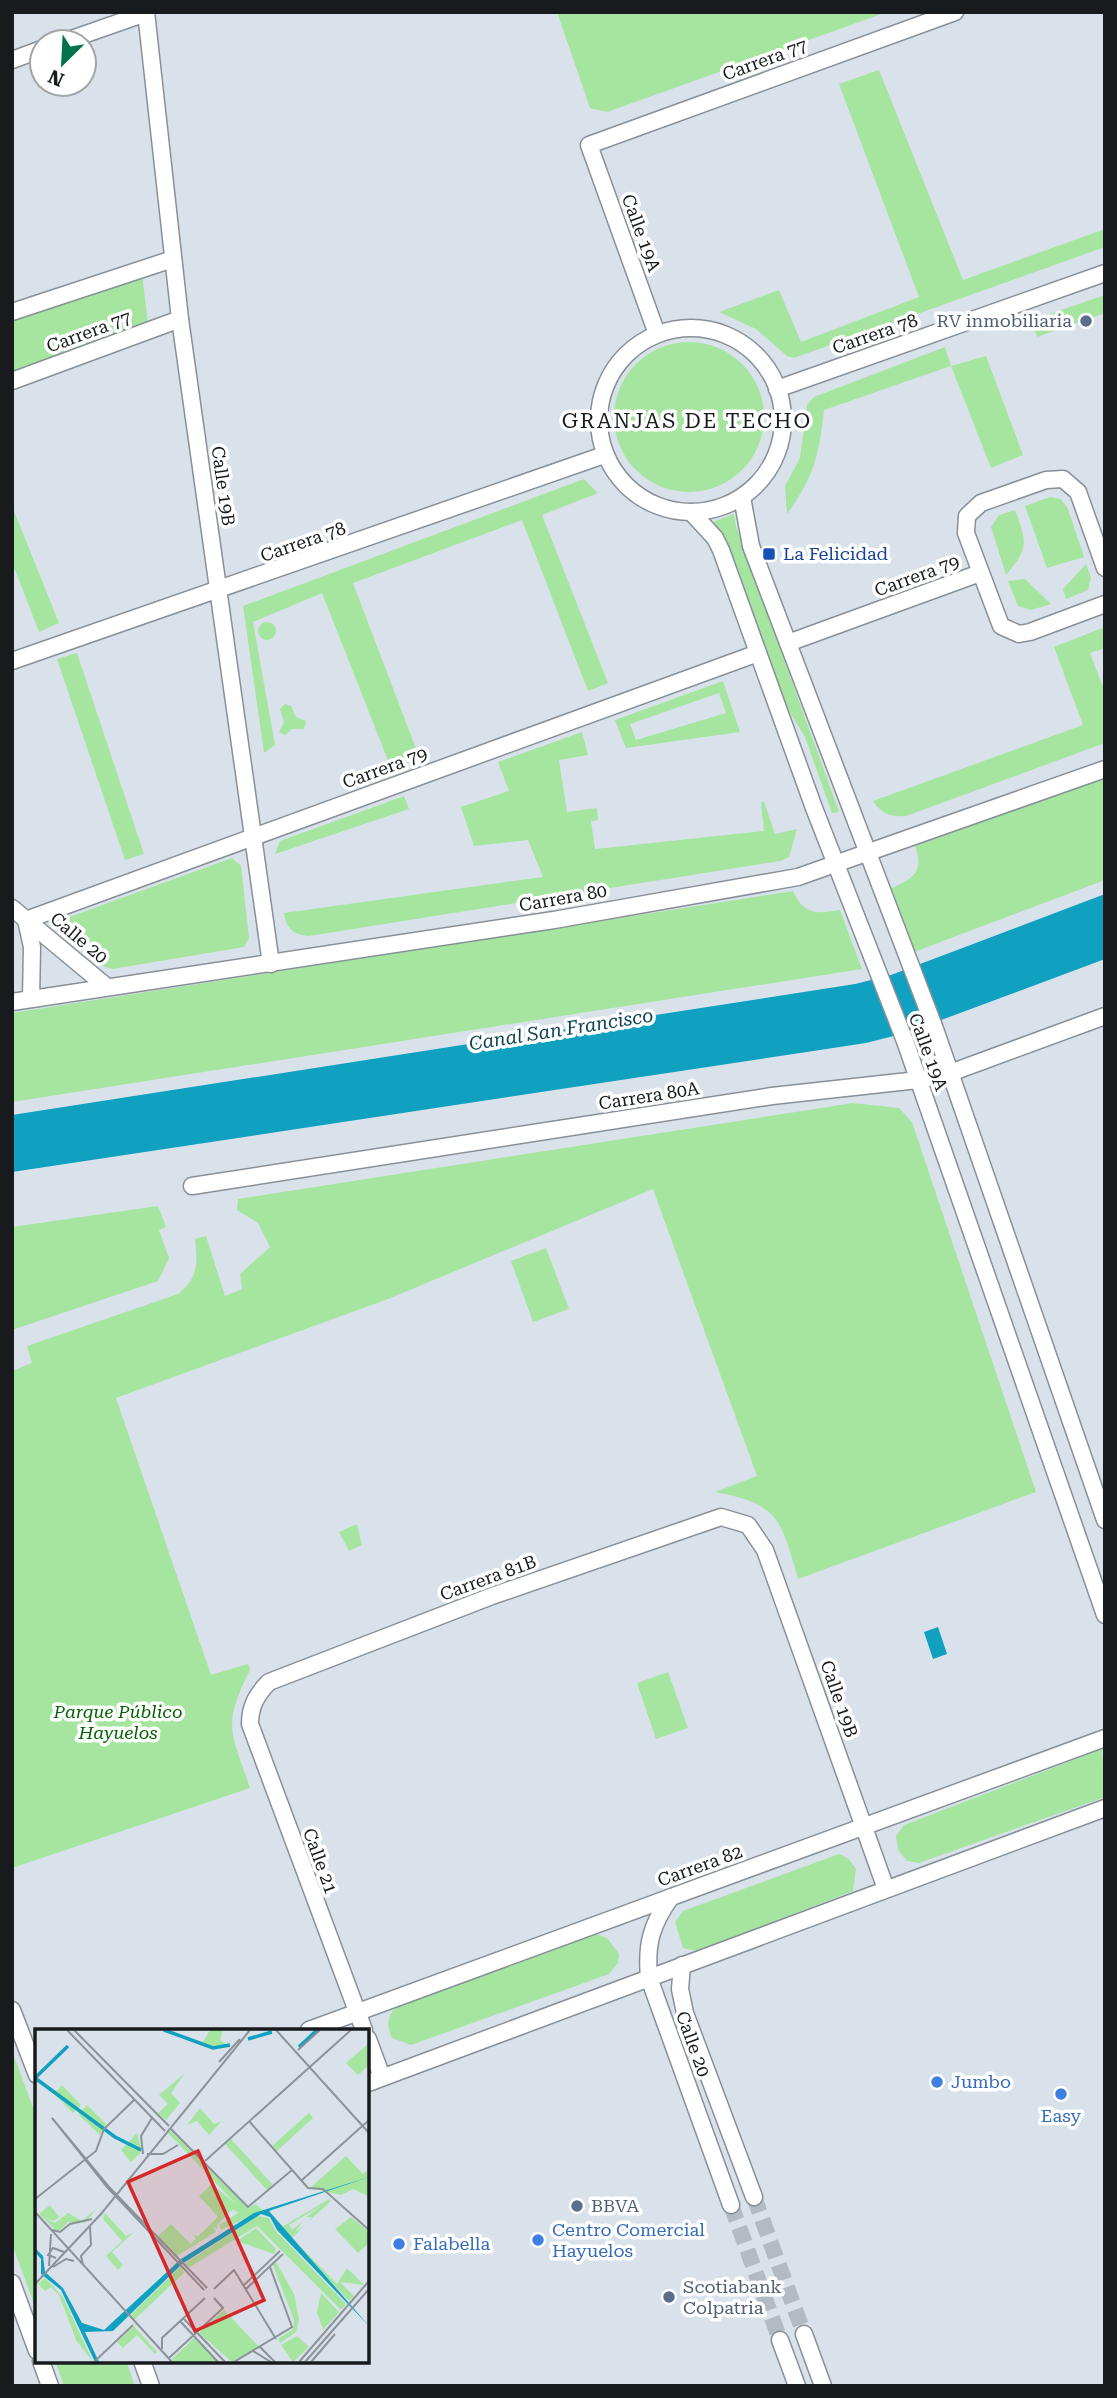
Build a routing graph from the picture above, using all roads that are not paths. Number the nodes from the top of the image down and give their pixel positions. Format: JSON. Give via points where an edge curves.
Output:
{"nodes":[{"id":1,"x":955,"y":12,"type":"edge"},
{"id":2,"x":146,"y":13,"type":"edge"},
{"id":3,"x":98,"y":30,"type":"edge"},
{"id":4,"x":589,"y":145,"type":"joint"},
{"id":5,"x":173,"y":259,"type":"junction"},
{"id":6,"x":1105,"y":273,"type":"edge"},
{"id":7,"x":12,"y":312,"type":"edge"},
{"id":8,"x":180,"y":319,"type":"junction"},
{"id":9,"x":657,"y":334,"type":"junction"},
{"id":10,"x":12,"y":381,"type":"edge"},
{"id":11,"x":778,"y":389,"type":"junction"},
{"id":12,"x":604,"y":455,"type":"junction"},
{"id":13,"x":742,"y":497,"type":"junction"},
{"id":14,"x":692,"y":513,"type":"junction"},
{"id":15,"x":1098,"y":530,"type":"edge"},
{"id":16,"x":1105,"y":568,"type":"edge"},
{"id":17,"x":980,"y":573,"type":"junction"},
{"id":18,"x":218,"y":592,"type":"junction"},
{"id":19,"x":1105,"y":604,"type":"edge"},
{"id":20,"x":788,"y":643,"type":"junction"},
{"id":21,"x":758,"y":653,"type":"junction"},
{"id":22,"x":12,"y":661,"type":"edge"},
{"id":23,"x":1105,"y":769,"type":"edge"},
{"id":24,"x":253,"y":837,"type":"junction"},
{"id":25,"x":867,"y":854,"type":"junction"},
{"id":26,"x":836,"y":865,"type":"junction"},
{"id":27,"x":12,"y":908,"type":"edge"},
{"id":28,"x":26,"y":920,"type":"junction"},
{"id":29,"x":271,"y":964,"type":"junction"},
{"id":30,"x":107,"y":987,"type":"junction"},
{"id":31,"x":31,"y":999,"type":"junction"},
{"id":32,"x":12,"y":1002,"type":"edge"},
{"id":33,"x":1105,"y":1016,"type":"edge"},
{"id":34,"x":950,"y":1073,"type":"junction"},
{"id":35,"x":918,"y":1080,"type":"junction"},
{"id":36,"x":192,"y":1186,"type":"dead end"},
{"id":37,"x":1098,"y":1479,"type":"edge"},
{"id":38,"x":1105,"y":1520,"type":"edge"},
{"id":39,"x":748,"y":1525,"type":"joint"},
{"id":40,"x":1105,"y":1615,"type":"edge"},
{"id":41,"x":253,"y":1704,"type":"joint"},
{"id":42,"x":1105,"y":1738,"type":"edge"},
{"id":43,"x":1105,"y":1808,"type":"edge"},
{"id":44,"x":863,"y":1827,"type":"junction"},
{"id":45,"x":886,"y":1889,"type":"junction"},
{"id":46,"x":671,"y":1898,"type":"junction"},
{"id":47,"x":682,"y":1965,"type":"junction"},
{"id":48,"x":649,"y":1978,"type":"junction"},
{"id":49,"x":12,"y":2010,"type":"edge"},
{"id":50,"x":357,"y":2013,"type":"junction"},
{"id":51,"x":314,"y":2029,"type":"edge"},
{"id":52,"x":363,"y":2029,"type":"edge"},
{"id":53,"x":369,"y":2045,"type":"edge"},
{"id":54,"x":35,"y":2070,"type":"edge"},
{"id":55,"x":375,"y":2080,"type":"edge"},
{"id":56,"x":754,"y":2197,"type":"tunnel mouth"},
{"id":57,"x":731,"y":2205,"type":"tunnel mouth"},
{"id":58,"x":12,"y":2283,"type":"edge"},
{"id":59,"x":804,"y":2334,"type":"tunnel mouth"},
{"id":60,"x":780,"y":2340,"type":"tunnel mouth"},
{"id":61,"x":35,"y":2346,"type":"edge"},
{"id":62,"x":42,"y":2363,"type":"edge"},
{"id":63,"x":143,"y":2363,"type":"edge"},
{"id":64,"x":50,"y":2386,"type":"edge"},
{"id":65,"x":151,"y":2386,"type":"edge"},
{"id":66,"x":797,"y":2386,"type":"edge"},
{"id":67,"x":822,"y":2386,"type":"edge"}],
"edges":[{"from":1,"to":4,"type":"street","name":"Carrera 77"},
{"from":2,"to":3,"type":"street"},
{"from":2,"to":5,"type":"street","name":"Calle 19B"},
{"from":4,"to":9,"type":"street","name":"Calle 19A"},
{"from":5,"to":7,"type":"street"},
{"from":5,"to":8,"type":"street","name":"Calle 19B"},
{"from":6,"to":11,"type":"street","name":"Carrera 78"},
{"from":8,"to":10,"type":"street","name":"Carrera 77"},
{"from":8,"to":18,"type":"street","name":"Calle 19B"},
{"from":9,"to":11,"type":"street","via":[[688,329],[719,333],[755,354]]},
{"from":9,"to":12,"type":"street","via":[[627,354],[605,384],[598,431]]},
{"from":11,"to":13,"type":"street","via":[[782,438],[767,471]]},
{"from":12,"to":14,"type":"street","via":[[619,479],[639,498],[665,509]]},
{"from":12,"to":18,"type":"street","name":"Carrera 78"},
{"from":13,"to":14,"type":"street"},
{"from":13,"to":20,"type":"street","name":"Calle 19A","via":[[748,534]]},
{"from":14,"to":21,"type":"street","name":"Calle 19A","via":[[715,538]]},
{"from":15,"to":16,"type":"street","name":"Carrera 79"},
{"from":15,"to":17,"type":"street","name":"Carrera 79","via":[[1078,492],[1063,479],[1046,480],[995,498],[967,516],[966,533]]},
{"from":17,"to":19,"type":"street","name":"Carrera 79","via":[[995,617],[1009,631],[1030,632]]},
{"from":17,"to":20,"type":"street","name":"Carrera 79"},
{"from":18,"to":22,"type":"street","name":"Carrera 78"},
{"from":18,"to":24,"type":"street","name":"Calle 19B"},
{"from":20,"to":25,"type":"street","name":"Calle 19A"},
{"from":21,"to":24,"type":"street","name":"Carrera 79"},
{"from":21,"to":26,"type":"street","name":"Calle 19A"},
{"from":23,"to":25,"type":"street","name":"Carrera 80"},
{"from":24,"to":28,"type":"street","name":"Carrera 79"},
{"from":24,"to":29,"type":"street","name":"Calle 19B"},
{"from":25,"to":26,"type":"street","name":"Carrera 80"},
{"from":25,"to":34,"type":"street","name":"Calle 19A"},
{"from":26,"to":29,"type":"street","name":"Carrera 80","via":[[798,877]]},
{"from":26,"to":35,"type":"street","name":"Calle 19A"},
{"from":27,"to":28,"type":"street","name":"Calle 20"},
{"from":28,"to":30,"type":"street","name":"Calle 20"},
{"from":28,"to":31,"type":"street","via":[[32,947]]},
{"from":29,"to":30,"type":"street","name":"Carrera 80"},
{"from":30,"to":31,"type":"street","name":"Carrera 80"},
{"from":31,"to":32,"type":"street","name":"Carrera 80"},
{"from":33,"to":34,"type":"street","name":"Carrera 80A"},
{"from":34,"to":35,"type":"street","name":"Carrera 80A"},
{"from":34,"to":37,"type":"street","name":"Calle 19A"},
{"from":35,"to":36,"type":"street","name":"Carrera 80A","via":[[772,1096]]},
{"from":35,"to":40,"type":"street","name":"Calle 19A"},
{"from":37,"to":38,"type":"street","name":"Calle 19A"},
{"from":39,"to":41,"type":"street","name":"Carrera 81B","via":[[721,1517],[492,1596],[270,1682]]},
{"from":39,"to":44,"type":"street","name":"Calle 19B","via":[[765,1550]]},
{"from":41,"to":50,"type":"street","name":"Calle 21","via":[[250,1724]]},
{"from":42,"to":44,"type":"street","name":"Carrera 82"},
{"from":43,"to":45,"type":"street"},
{"from":44,"to":45,"type":"street","name":"Calle 19B"},
{"from":44,"to":46,"type":"street","name":"Carrera 82"},
{"from":45,"to":47,"type":"street"},
{"from":46,"to":48,"type":"street","name":"Calle 20","via":[[650,1933]]},
{"from":46,"to":50,"type":"street","name":"Carrera 82"},
{"from":47,"to":48,"type":"street"},
{"from":47,"to":56,"type":"street","name":"Calle 20","via":[[685,2013]]},
{"from":48,"to":55,"type":"street"},
{"from":48,"to":57,"type":"street","name":"Calle 20"},
{"from":49,"to":54,"type":"street"},
{"from":50,"to":51,"type":"street","name":"Carrera 82"},
{"from":50,"to":52,"type":"street","name":"Calle 21"},
{"from":53,"to":55,"type":"street"},
{"from":58,"to":61,"type":"street"},
{"from":59,"to":67,"type":"street"},
{"from":60,"to":66,"type":"street"},
{"from":62,"to":64,"type":"street"},
{"from":63,"to":65,"type":"street"}]}
